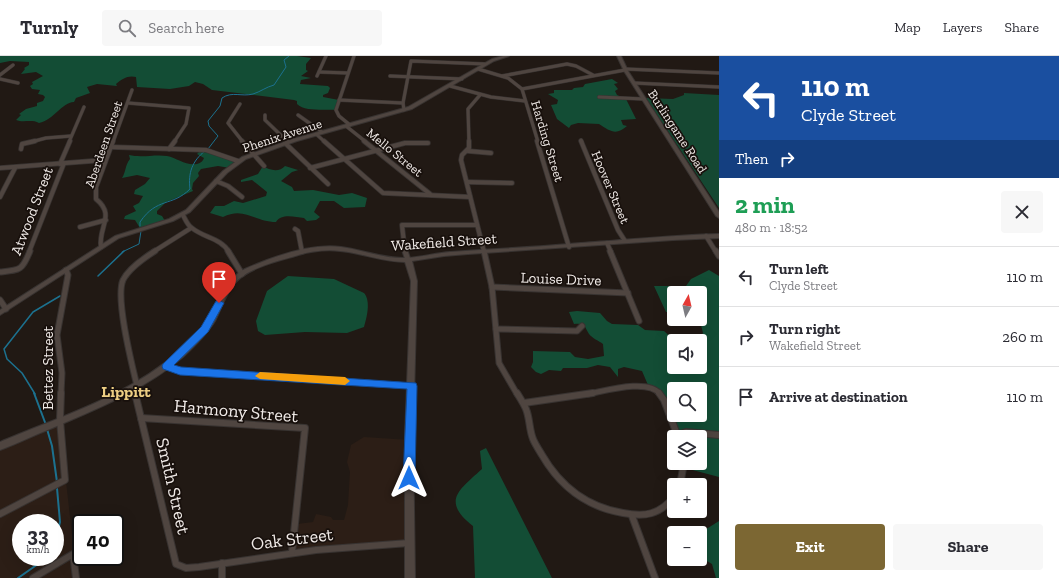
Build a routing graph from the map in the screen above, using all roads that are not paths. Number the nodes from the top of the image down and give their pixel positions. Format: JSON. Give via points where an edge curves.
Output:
{"nodes":[{"id":1,"x":326,"y":56,"type":"edge"},
{"id":2,"x":354,"y":56,"type":"edge"},
{"id":3,"x":502,"y":56,"type":"edge"},
{"id":4,"x":620,"y":57,"type":"edge"},
{"id":5,"x":485,"y":64,"type":"junction"},
{"id":6,"x":13,"y":65,"type":"dead end"},
{"id":7,"x":478,"y":69,"type":"junction"},
{"id":8,"x":625,"y":70,"type":"junction"},
{"id":9,"x":319,"y":72,"type":"junction"},
{"id":10,"x":348,"y":73,"type":"junction"},
{"id":11,"x":719,"y":73,"type":"edge"},
{"id":12,"x":0,"y":75,"type":"edge"},
{"id":13,"x":316,"y":76,"type":"dead end"},
{"id":14,"x":390,"y":76,"type":"dead end"},
{"id":15,"x":408,"y":76,"type":"junction"},
{"id":16,"x":502,"y":76,"type":"junction"},
{"id":17,"x":593,"y":76,"type":"junction"},
{"id":18,"x":0,"y":79,"type":"edge"},
{"id":19,"x":462,"y":79,"type":"junction"},
{"id":20,"x":18,"y":83,"type":"dead end"},
{"id":21,"x":634,"y":83,"type":"junction"},
{"id":22,"x":450,"y":86,"type":"junction"},
{"id":23,"x":719,"y":88,"type":"edge"},
{"id":24,"x":522,"y":89,"type":"junction"},
{"id":25,"x":132,"y":90,"type":"dead end"},
{"id":26,"x":480,"y":95,"type":"junction"},
{"id":27,"x":599,"y":97,"type":"dead end"},
{"id":28,"x":644,"y":98,"type":"junction"},
{"id":29,"x":339,"y":100,"type":"junction"},
{"id":30,"x":525,"y":101,"type":"junction"},
{"id":31,"x":128,"y":103,"type":"junction"},
{"id":32,"x":403,"y":103,"type":"junction"},
{"id":33,"x":240,"y":104,"type":"dead end"},
{"id":34,"x":84,"y":107,"type":"dead end"},
{"id":35,"x":404,"y":110,"type":"junction"},
{"id":36,"x":298,"y":115,"type":"dead end"},
{"id":37,"x":266,"y":116,"type":"dead end"},
{"id":38,"x":348,"y":125,"type":"junction"},
{"id":39,"x":319,"y":133,"type":"junction"},
{"id":40,"x":71,"y":136,"type":"junction"},
{"id":41,"x":581,"y":140,"type":"dead end"},
{"id":42,"x":287,"y":143,"type":"junction"},
{"id":43,"x":428,"y":143,"type":"dead end"},
{"id":44,"x":110,"y":147,"type":"junction"},
{"id":45,"x":21,"y":149,"type":"dead end"},
{"id":46,"x":169,"y":149,"type":"junction"},
{"id":47,"x":377,"y":151,"type":"junction"},
{"id":48,"x":468,"y":151,"type":"junction"},
{"id":49,"x":492,"y":153,"type":"dead end"},
{"id":50,"x":252,"y":154,"type":"junction"},
{"id":51,"x":105,"y":160,"type":"junction"},
{"id":52,"x":345,"y":160,"type":"junction"},
{"id":53,"x":238,"y":161,"type":"junction"},
{"id":54,"x":62,"y":163,"type":"junction"},
{"id":55,"x":264,"y":166,"type":"dead end"},
{"id":56,"x":0,"y":168,"type":"edge"},
{"id":57,"x":15,"y":168,"type":"junction"},
{"id":58,"x":310,"y":168,"type":"junction"},
{"id":59,"x":216,"y":181,"type":"junction"},
{"id":60,"x":467,"y":182,"type":"junction"},
{"id":61,"x":512,"y":183,"type":"dead end"},
{"id":62,"x":328,"y":184,"type":"dead end"},
{"id":63,"x":430,"y":194,"type":"junction"},
{"id":64,"x":242,"y":197,"type":"dead end"},
{"id":65,"x":470,"y":197,"type":"junction"},
{"id":66,"x":0,"y":198,"type":"edge"},
{"id":67,"x":183,"y":215,"type":"junction"},
{"id":68,"x":719,"y":216,"type":"edge"},
{"id":69,"x":106,"y":220,"type":"junction"},
{"id":70,"x":476,"y":225,"type":"junction"},
{"id":71,"x":80,"y":227,"type":"dead end"},
{"id":72,"x":191,"y":228,"type":"junction"},
{"id":73,"x":295,"y":229,"type":"dead end"},
{"id":74,"x":706,"y":236,"type":"junction"},
{"id":75,"x":719,"y":236,"type":"edge"},
{"id":76,"x":625,"y":241,"type":"junction"},
{"id":77,"x":607,"y":243,"type":"junction"},
{"id":78,"x":101,"y":246,"type":"junction"},
{"id":79,"x":569,"y":246,"type":"junction"},
{"id":80,"x":302,"y":252,"type":"junction"},
{"id":81,"x":484,"y":252,"type":"junction"},
{"id":82,"x":719,"y":256,"type":"edge"},
{"id":83,"x":408,"y":260,"type":"junction"},
{"id":84,"x":66,"y":270,"type":"junction"},
{"id":85,"x":0,"y":272,"type":"edge"},
{"id":86,"x":242,"y":274,"type":"junction"},
{"id":87,"x":492,"y":287,"type":"junction"},
{"id":88,"x":628,"y":293,"type":"junction"},
{"id":89,"x":0,"y":300,"type":"edge"},
{"id":90,"x":6,"y":310,"type":"junction"},
{"id":91,"x":0,"y":313,"type":"edge"},
{"id":92,"x":639,"y":321,"type":"dead end"},
{"id":93,"x":582,"y":326,"type":"dead end"},
{"id":94,"x":496,"y":329,"type":"junction"},
{"id":95,"x":167,"y":366,"type":"junction"},
{"id":96,"x":412,"y":386,"type":"junction"},
{"id":97,"x":135,"y":387,"type":"junction"},
{"id":98,"x":524,"y":403,"type":"junction"},
{"id":99,"x":141,"y":418,"type":"junction"},
{"id":100,"x":60,"y":420,"type":"junction"},
{"id":101,"x":676,"y":430,"type":"edge"},
{"id":102,"x":707,"y":434,"type":"edge"},
{"id":103,"x":719,"y":435,"type":"edge"},
{"id":104,"x":0,"y":446,"type":"edge"},
{"id":105,"x":667,"y":504,"type":"edge"},
{"id":106,"x":0,"y":514,"type":"edge"},
{"id":107,"x":632,"y":516,"type":"junction"},
{"id":108,"x":409,"y":543,"type":"junction"},
{"id":109,"x":292,"y":552,"type":"junction"},
{"id":110,"x":222,"y":564,"type":"junction"},
{"id":111,"x":179,"y":566,"type":"joint"},
{"id":112,"x":33,"y":578,"type":"edge"},
{"id":113,"x":76,"y":578,"type":"edge"},
{"id":114,"x":222,"y":578,"type":"edge"},
{"id":115,"x":410,"y":578,"type":"edge"},
{"id":116,"x":655,"y":578,"type":"edge"}],
"edges":[{"from":1,"to":9,"type":"street"},
{"from":2,"to":10,"type":"street"},
{"from":3,"to":5,"type":"street","name":"Phenix Avenue"},
{"from":4,"to":8,"type":"street","name":"Burlingame Road"},
{"from":5,"to":7,"type":"street","name":"Phenix Avenue"},
{"from":5,"to":15,"type":"street","via":[[411,61]]},
{"from":6,"to":12,"type":"street"},
{"from":7,"to":16,"type":"street","name":"Harding Street"},
{"from":7,"to":19,"type":"street","name":"Phenix Avenue"},
{"from":8,"to":11,"type":"street"},
{"from":8,"to":17,"type":"street"},
{"from":8,"to":21,"type":"street","name":"Burlingame Road"},
{"from":9,"to":10,"type":"street"},
{"from":9,"to":13,"type":"street"},
{"from":10,"to":29,"type":"street"},
{"from":14,"to":15,"type":"street"},
{"from":15,"to":19,"type":"street"},
{"from":15,"to":32,"type":"street"},
{"from":16,"to":17,"type":"street","via":[[567,64]]},
{"from":16,"to":24,"type":"street","name":"Harding Street","via":[[518,84]]},
{"from":17,"to":24,"type":"street"},
{"from":18,"to":20,"type":"street"},
{"from":19,"to":22,"type":"street","name":"Phenix Avenue"},
{"from":21,"to":23,"type":"street"},
{"from":21,"to":28,"type":"street","name":"Burlingame Road"},
{"from":22,"to":26,"type":"street"},
{"from":22,"to":35,"type":"street","name":"Phenix Avenue"},
{"from":24,"to":30,"type":"street","name":"Harding Street"},
{"from":25,"to":31,"type":"street","name":"Aberdeen Street"},
{"from":26,"to":30,"type":"street"},
{"from":26,"to":48,"type":"street","via":[[468,109]]},
{"from":27,"to":28,"type":"street"},
{"from":28,"to":68,"type":"street","name":"Burlingame Road"},
{"from":29,"to":32,"type":"street"},
{"from":29,"to":38,"type":"street","name":"Mello Street","via":[[336,114]]},
{"from":30,"to":79,"type":"street","name":"Harding Street"},
{"from":31,"to":44,"type":"street","name":"Aberdeen Street"},
{"from":31,"to":46,"type":"street","via":[[185,107],[190,110],[182,131]]},
{"from":32,"to":35,"type":"street"},
{"from":33,"to":50,"type":"street","via":[[228,123]]},
{"from":34,"to":40,"type":"street","name":"Atwood Street"},
{"from":35,"to":38,"type":"street","name":"Phenix Avenue"},
{"from":36,"to":39,"type":"street"},
{"from":37,"to":42,"type":"street","via":[[265,120]]},
{"from":38,"to":39,"type":"street","name":"Phenix Avenue"},
{"from":38,"to":47,"type":"street","name":"Mello Street"},
{"from":39,"to":42,"type":"street","name":"Phenix Avenue"},
{"from":39,"to":52,"type":"street"},
{"from":40,"to":45,"type":"street","via":[[38,139],[22,144]]},
{"from":40,"to":54,"type":"street","name":"Atwood Street"},
{"from":41,"to":76,"type":"street","name":"Hoover Street","via":[[618,230]]},
{"from":42,"to":50,"type":"street","name":"Phenix Avenue"},
{"from":42,"to":58,"type":"street"},
{"from":43,"to":47,"type":"street","via":[[409,142]]},
{"from":44,"to":46,"type":"street"},
{"from":44,"to":51,"type":"street","name":"Aberdeen Street"},
{"from":46,"to":53,"type":"street","via":[[209,151]]},
{"from":47,"to":52,"type":"street"},
{"from":47,"to":63,"type":"street","name":"Mello Street"},
{"from":48,"to":49,"type":"street"},
{"from":48,"to":60,"type":"street","via":[[461,157]]},
{"from":50,"to":53,"type":"street","name":"Phenix Avenue"},
{"from":50,"to":55,"type":"street"},
{"from":51,"to":54,"type":"street"},
{"from":51,"to":69,"type":"street","name":"Aberdeen Street","via":[[96,187],[96,199],[104,206]]},
{"from":52,"to":58,"type":"street"},
{"from":52,"to":63,"type":"street","name":"Mello Street","via":[[383,193]]},
{"from":53,"to":59,"type":"street","name":"Phenix Avenue"},
{"from":54,"to":57,"type":"street"},
{"from":54,"to":85,"type":"street","name":"Atwood Street","via":[[26,261],[19,270]]},
{"from":56,"to":57,"type":"street"},
{"from":57,"to":66,"type":"street"},
{"from":58,"to":62,"type":"street"},
{"from":59,"to":64,"type":"street","via":[[227,184]]},
{"from":59,"to":67,"type":"street","name":"Phenix Avenue"},
{"from":60,"to":61,"type":"street"},
{"from":60,"to":65,"type":"street"},
{"from":63,"to":65,"type":"street","name":"Mello Street"},
{"from":65,"to":70,"type":"street"},
{"from":67,"to":72,"type":"street"},
{"from":67,"to":78,"type":"street","name":"Phenix Avenue","via":[[125,234]]},
{"from":69,"to":71,"type":"street"},
{"from":69,"to":78,"type":"street"},
{"from":70,"to":81,"type":"street"},
{"from":70,"to":83,"type":"street","via":[[402,225]]},
{"from":72,"to":86,"type":"street","via":[[222,243]]},
{"from":72,"to":97,"type":"street","name":"Smith Street","via":[[133,267],[121,286]]},
{"from":73,"to":80,"type":"street","via":[[298,231]]},
{"from":74,"to":75,"type":"street","name":"Wakefield Street"},
{"from":74,"to":76,"type":"street","name":"Wakefield Street"},
{"from":74,"to":82,"type":"street"},
{"from":76,"to":77,"type":"street","name":"Wakefield Street"},
{"from":77,"to":79,"type":"street","name":"Wakefield Street"},
{"from":77,"to":88,"type":"street"},
{"from":78,"to":84,"type":"street","name":"Phenix Avenue"},
{"from":79,"to":81,"type":"street","name":"Wakefield Street"},
{"from":80,"to":83,"type":"street","name":"Wakefield Street","via":[[332,249],[384,259]]},
{"from":80,"to":86,"type":"street","name":"Wakefield Street"},
{"from":81,"to":83,"type":"street","name":"Wakefield Street"},
{"from":81,"to":87,"type":"street"},
{"from":83,"to":96,"type":"street","via":[[414,281],[411,321]]},
{"from":84,"to":90,"type":"street","name":"Phenix Avenue"},
{"from":84,"to":100,"type":"street","name":"Bettez Street","via":[[68,274],[57,335],[62,373]]},
{"from":86,"to":95,"type":"street","name":"Wakefield Street","via":[[228,286],[205,329]]},
{"from":87,"to":88,"type":"street","name":"Louise Drive"},
{"from":87,"to":94,"type":"street"},
{"from":88,"to":92,"type":"street"},
{"from":89,"to":90,"type":"street"},
{"from":90,"to":91,"type":"street","name":"Phenix Avenue"},
{"from":93,"to":94,"type":"street","via":[[577,331]]},
{"from":94,"to":98,"type":"street","via":[[501,367]]},
{"from":95,"to":96,"type":"street","via":[[180,371]]},
{"from":95,"to":97,"type":"street","name":"Wakefield Street"},
{"from":96,"to":108,"type":"street","via":[[409,436]]},
{"from":97,"to":99,"type":"street","name":"Smith Street"},
{"from":97,"to":100,"type":"street","name":"Wakefield Street"},
{"from":98,"to":101,"type":"street","via":[[648,386],[654,389],[667,405]]},
{"from":98,"to":107,"type":"street","via":[[536,445],[563,484],[596,506]]},
{"from":99,"to":109,"type":"street","name":"Harmony Street","via":[[304,428]]},
{"from":99,"to":111,"type":"street","name":"Smith Street","via":[[176,564]]},
{"from":100,"to":104,"type":"street","name":"Wakefield Street"},
{"from":100,"to":106,"type":"street","name":"Bettez Street","via":[[65,480]]},
{"from":102,"to":103,"type":"street"},
{"from":105,"to":107,"type":"street","via":[[650,515]]},
{"from":107,"to":116,"type":"street"},
{"from":108,"to":109,"type":"street","name":"Oak Street"},
{"from":108,"to":115,"type":"street"},
{"from":109,"to":110,"type":"street","name":"Oak Street"},
{"from":110,"to":111,"type":"street","name":"Oak Street"},
{"from":110,"to":114,"type":"street"},
{"from":112,"to":113,"type":"street","via":[[73,554]]}]}
